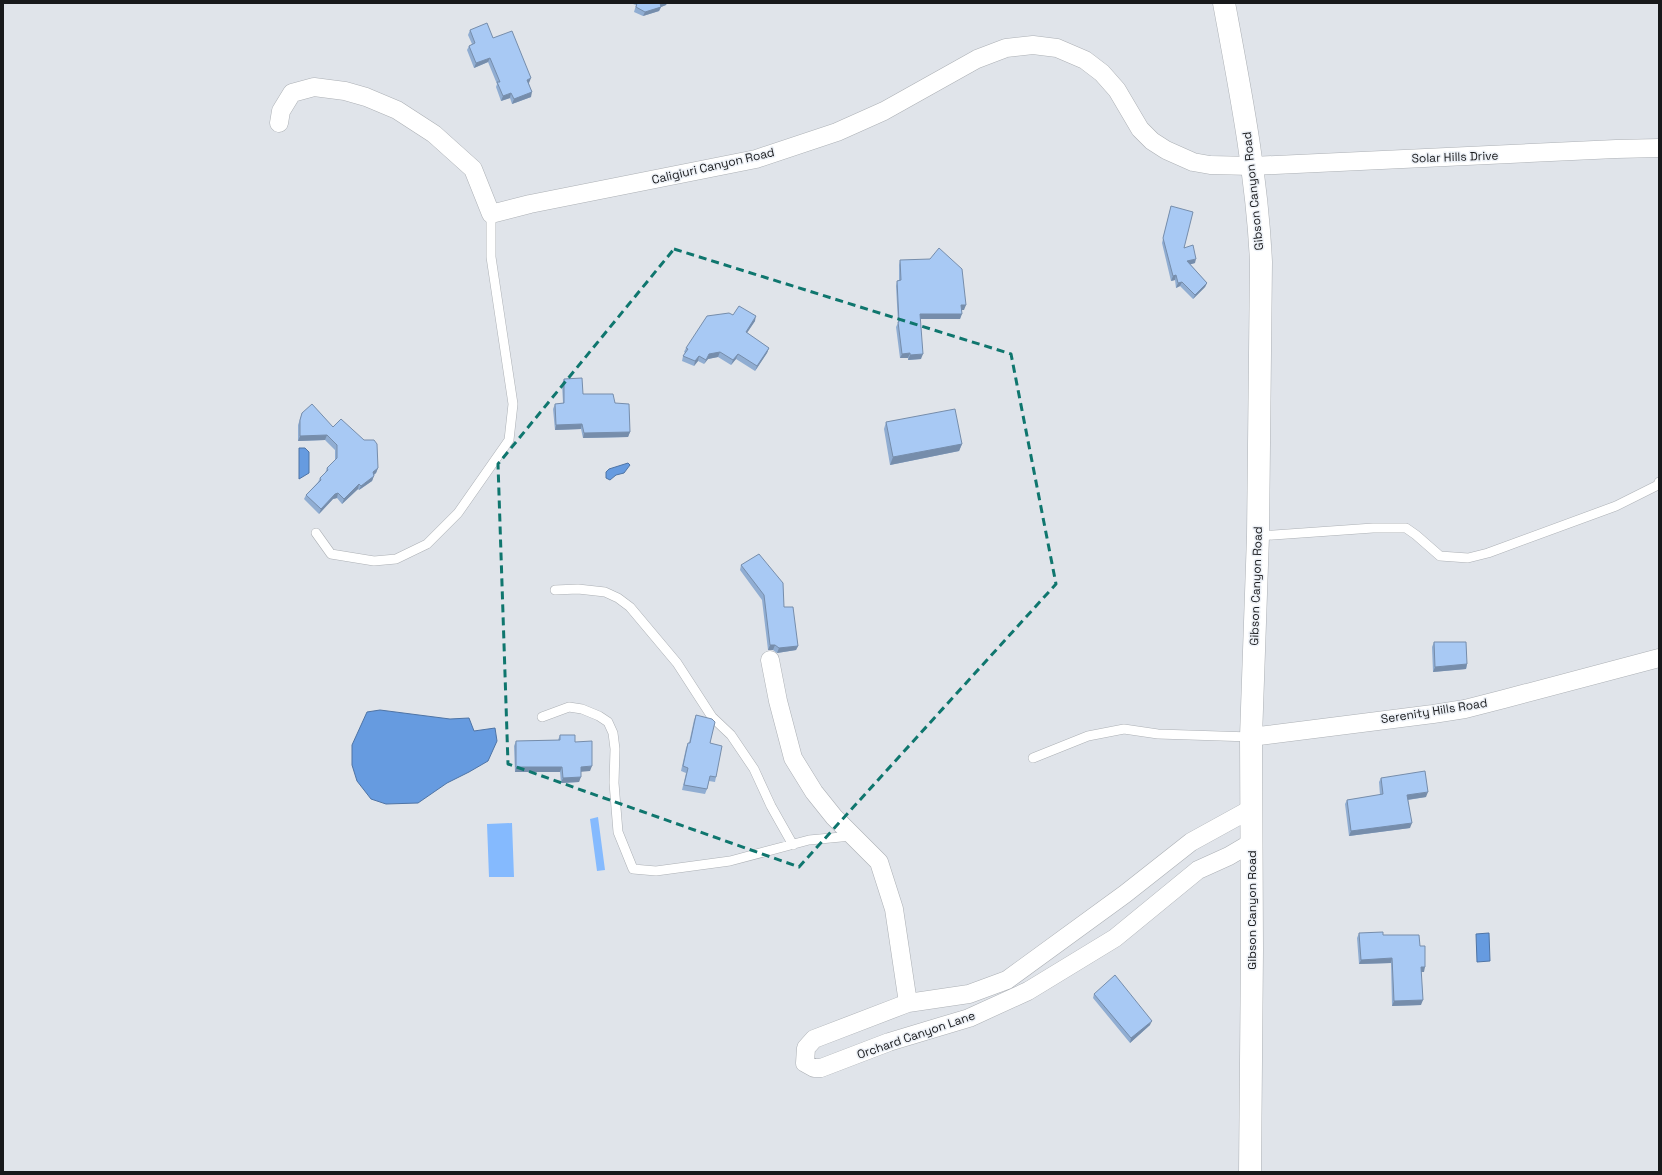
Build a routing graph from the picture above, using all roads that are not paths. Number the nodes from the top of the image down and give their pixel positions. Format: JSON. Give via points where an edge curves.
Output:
{"nodes":[{"id":1,"x":1224,"y":3,"type":"edge"},
{"id":2,"x":279,"y":123,"type":"dead end"},
{"id":3,"x":1659,"y":148,"type":"edge"},
{"id":4,"x":1252,"y":166,"type":"junction"},
{"id":5,"x":491,"y":214,"type":"junction"},
{"id":6,"x":1659,"y":482,"type":"edge"},
{"id":7,"x":316,"y":533,"type":"dead end"},
{"id":8,"x":1258,"y":536,"type":"junction"},
{"id":9,"x":555,"y":590,"type":"dead end"},
{"id":10,"x":1659,"y":658,"type":"edge"},
{"id":11,"x":770,"y":660,"type":"dead end"},
{"id":12,"x":542,"y":717,"type":"dead end"},
{"id":13,"x":1251,"y":737,"type":"junction"},
{"id":14,"x":1033,"y":758,"type":"dead end"},
{"id":15,"x":1251,"y":809,"type":"junction"},
{"id":16,"x":852,"y":836,"type":"junction"},
{"id":17,"x":1251,"y":843,"type":"junction"},
{"id":18,"x":794,"y":845,"type":"junction"},
{"id":19,"x":908,"y":1004,"type":"junction"},
{"id":20,"x":1250,"y":1172,"type":"edge"}],
"edges":[{"from":1,"to":4,"type":"main road","name":"Gibson Canyon Road"},
{"from":2,"to":5,"type":"street","via":[[281,111],[292,93],[314,87],[346,91],[397,110],[434,134],[473,169]]},
{"from":3,"to":4,"type":"street","name":"Solar Hills Drive"},
{"from":4,"to":5,"type":"street","name":"Caligiuri Canyon Road","via":[[1193,162],[1166,150],[1140,129],[1117,90],[1102,73],[1085,60],[1057,48],[1033,45],[1006,48],[977,59],[884,111],[837,132],[756,159]]},
{"from":4,"to":8,"type":"main road","name":"Gibson Canyon Road","via":[[1260,227],[1261,262]]},
{"from":5,"to":7,"type":"lane","via":[[491,257],[513,404],[509,440],[458,513],[427,544],[396,559],[374,561],[331,554]]},
{"from":6,"to":8,"type":"lane","via":[[1658,485],[1616,506],[1468,558],[1440,556],[1406,528]]},
{"from":8,"to":13,"type":"main road","name":"Gibson Canyon Road"},
{"from":9,"to":18,"type":"lane","via":[[605,592],[630,607],[677,663],[712,718],[731,735],[754,769],[771,806]]},
{"from":10,"to":13,"type":"street","name":"Serenity Hills Road","via":[[1465,709]]},
{"from":11,"to":16,"type":"street","via":[[793,758],[814,792]]},
{"from":12,"to":18,"type":"lane","via":[[569,707],[582,709],[608,722],[613,733],[615,749],[614,783],[618,832],[634,869],[656,871],[730,862]]},
{"from":13,"to":14,"type":"lane","via":[[1158,734],[1124,728],[1088,736]]},
{"from":13,"to":15,"type":"main road","name":"Gibson Canyon Road"},
{"from":15,"to":17,"type":"main road","name":"Gibson Canyon Road"},
{"from":15,"to":19,"type":"street","name":"Orchard Canyon Lane","via":[[1191,842],[1007,980],[969,994]]},
{"from":16,"to":18,"type":"lane","via":[[810,840]]},
{"from":16,"to":19,"type":"street","via":[[879,862],[894,909]]},
{"from":17,"to":19,"type":"street","name":"Orchard Canyon Lane","via":[[1198,870],[1115,938],[1028,991],[969,1018],[889,1042],[821,1068],[814,1068],[805,1063],[806,1048],[814,1039]]},
{"from":17,"to":20,"type":"main road","name":"Gibson Canyon Road"}]}
